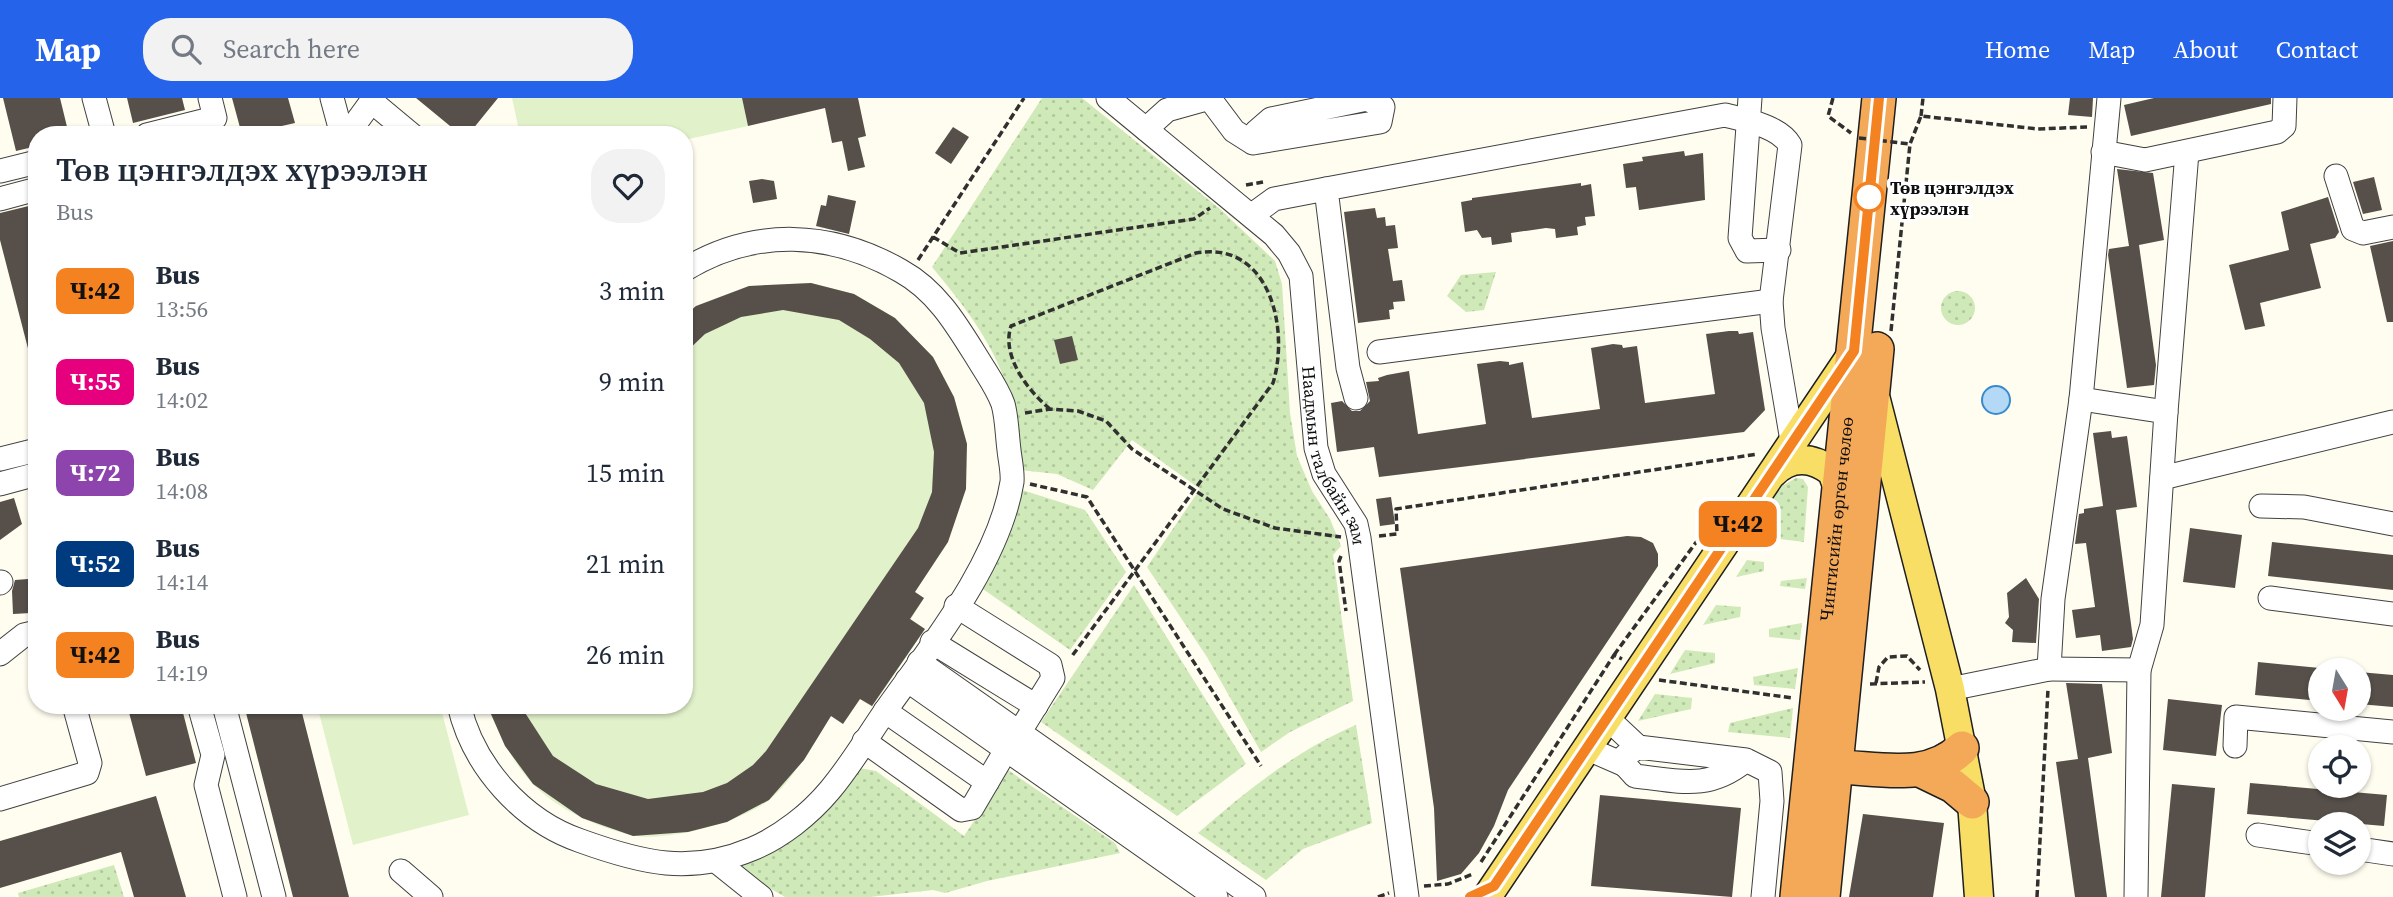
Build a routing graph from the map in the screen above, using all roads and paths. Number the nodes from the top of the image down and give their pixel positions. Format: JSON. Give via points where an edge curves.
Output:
{"nodes":[{"id":1,"x":94,"y":98,"type":"edge"},
{"id":2,"x":210,"y":98,"type":"edge"},
{"id":3,"x":332,"y":98,"type":"edge"},
{"id":4,"x":1024,"y":98,"type":"edge"},
{"id":5,"x":1108,"y":98,"type":"edge"},
{"id":6,"x":1210,"y":98,"type":"edge"},
{"id":7,"x":1833,"y":98,"type":"edge"},
{"id":8,"x":1879,"y":98,"type":"edge"},
{"id":9,"x":1923,"y":98,"type":"edge"},
{"id":10,"x":2109,"y":98,"type":"edge"},
{"id":11,"x":373,"y":99,"type":"edge"},
{"id":12,"x":2283,"y":100,"type":"edge"},
{"id":13,"x":1165,"y":104,"type":"edge"},
{"id":14,"x":1911,"y":107,"type":"edge"},
{"id":15,"x":1749,"y":109,"type":"edge"},
{"id":16,"x":102,"y":126,"type":"edge"},
{"id":17,"x":183,"y":126,"type":"edge"},
{"id":18,"x":340,"y":126,"type":"edge"},
{"id":19,"x":354,"y":126,"type":"edge"},
{"id":20,"x":402,"y":126,"type":"edge"},
{"id":21,"x":2106,"y":126,"type":"junction"},
{"id":22,"x":1146,"y":129,"type":"junction"},
{"id":23,"x":1253,"y":143,"type":"junction"},
{"id":24,"x":1910,"y":144,"type":"junction"},
{"id":25,"x":2104,"y":152,"type":"junction"},
{"id":26,"x":2187,"y":152,"type":"junction"},
{"id":27,"x":28,"y":164,"type":"edge"},
{"id":28,"x":0,"y":171,"type":"edge"},
{"id":29,"x":2336,"y":176,"type":"dead end"},
{"id":30,"x":1326,"y":189,"type":"junction"},
{"id":31,"x":28,"y":192,"type":"edge"},
{"id":32,"x":1229,"y":196,"type":"junction"},
{"id":33,"x":0,"y":199,"type":"edge"},
{"id":34,"x":1252,"y":215,"type":"junction"},
{"id":35,"x":2393,"y":226,"type":"edge"},
{"id":36,"x":933,"y":237,"type":"junction"},
{"id":37,"x":1779,"y":250,"type":"junction"},
{"id":38,"x":693,"y":266,"type":"edge"},
{"id":39,"x":908,"y":274,"type":"junction"},
{"id":40,"x":1771,"y":301,"type":"junction"},
{"id":41,"x":1891,"y":338,"type":"dead end"},
{"id":42,"x":1854,"y":351,"type":"junction"},
{"id":43,"x":1379,"y":352,"type":"dead end"},
{"id":44,"x":1873,"y":390,"type":"junction"},
{"id":45,"x":1356,"y":398,"type":"dead end"},
{"id":46,"x":2081,"y":399,"type":"junction"},
{"id":47,"x":1050,"y":410,"type":"junction"},
{"id":48,"x":2166,"y":412,"type":"junction"},
{"id":49,"x":1005,"y":416,"type":"junction"},
{"id":50,"x":2393,"y":422,"type":"edge"},
{"id":51,"x":1792,"y":441,"type":"junction"},
{"id":52,"x":28,"y":452,"type":"edge"},
{"id":53,"x":0,"y":459,"type":"edge"},
{"id":54,"x":1766,"y":464,"type":"junction"},
{"id":55,"x":28,"y":476,"type":"edge"},
{"id":56,"x":2162,"y":478,"type":"junction"},
{"id":57,"x":1012,"y":480,"type":"junction"},
{"id":58,"x":0,"y":484,"type":"edge"},
{"id":59,"x":1193,"y":490,"type":"junction"},
{"id":60,"x":1839,"y":491,"type":"junction"},
{"id":61,"x":2261,"y":506,"type":"dead end"},
{"id":62,"x":2393,"y":524,"type":"edge"},
{"id":63,"x":1377,"y":536,"type":"dead end"},
{"id":64,"x":1343,"y":537,"type":"dead end"},
{"id":65,"x":1134,"y":570,"type":"junction"},
{"id":66,"x":2270,"y":598,"type":"dead end"},
{"id":67,"x":956,"y":606,"type":"junction"},
{"id":68,"x":2393,"y":614,"type":"edge"},
{"id":69,"x":28,"y":634,"type":"edge"},
{"id":70,"x":933,"y":642,"type":"junction"},
{"id":71,"x":0,"y":654,"type":"edge"},
{"id":72,"x":1072,"y":656,"type":"dead end"},
{"id":73,"x":1640,"y":669,"type":"junction"},
{"id":74,"x":2049,"y":669,"type":"junction"},
{"id":75,"x":2139,"y":670,"type":"junction"},
{"id":76,"x":913,"y":671,"type":"junction"},
{"id":77,"x":1867,"y":684,"type":"dead end"},
{"id":78,"x":1876,"y":684,"type":"junction"},
{"id":79,"x":1937,"y":685,"type":"junction"},
{"id":80,"x":1799,"y":698,"type":"dead end"},
{"id":81,"x":1036,"y":706,"type":"junction"},
{"id":82,"x":885,"y":711,"type":"junction"},
{"id":83,"x":76,"y":714,"type":"edge"},
{"id":84,"x":204,"y":714,"type":"edge"},
{"id":85,"x":224,"y":714,"type":"edge"},
{"id":86,"x":462,"y":714,"type":"edge"},
{"id":87,"x":1607,"y":718,"type":"junction"},
{"id":88,"x":2393,"y":732,"type":"edge"},
{"id":89,"x":864,"y":741,"type":"junction"},
{"id":90,"x":1013,"y":741,"type":"junction"},
{"id":91,"x":2235,"y":746,"type":"dead end"},
{"id":92,"x":1586,"y":748,"type":"junction"},
{"id":93,"x":1962,"y":748,"type":"junction"},
{"id":94,"x":224,"y":753,"type":"junction"},
{"id":95,"x":1632,"y":756,"type":"junction"},
{"id":96,"x":1261,"y":766,"type":"dead end"},
{"id":97,"x":1836,"y":767,"type":"junction"},
{"id":98,"x":1922,"y":771,"type":"junction"},
{"id":99,"x":987,"y":782,"type":"junction"},
{"id":100,"x":0,"y":799,"type":"edge"},
{"id":101,"x":1972,"y":802,"type":"junction"},
{"id":102,"x":2259,"y":835,"type":"dead end"},
{"id":103,"x":2308,"y":842,"type":"edge"},
{"id":104,"x":2371,"y":851,"type":"edge"},
{"id":105,"x":2393,"y":854,"type":"edge"},
{"id":106,"x":716,"y":861,"type":"junction"},
{"id":107,"x":401,"y":871,"type":"dead end"},
{"id":108,"x":1407,"y":892,"type":"edge"},
{"id":109,"x":1489,"y":894,"type":"edge"},
{"id":110,"x":753,"y":895,"type":"edge"},
{"id":111,"x":235,"y":897,"type":"edge"},
{"id":112,"x":274,"y":897,"type":"edge"},
{"id":113,"x":431,"y":897,"type":"edge"},
{"id":114,"x":1216,"y":897,"type":"edge"},
{"id":115,"x":1254,"y":897,"type":"edge"},
{"id":116,"x":1378,"y":897,"type":"edge"},
{"id":117,"x":1763,"y":897,"type":"edge"},
{"id":118,"x":1797,"y":897,"type":"edge"},
{"id":119,"x":1823,"y":897,"type":"edge"},
{"id":120,"x":1979,"y":897,"type":"edge"},
{"id":121,"x":2037,"y":897,"type":"edge"},
{"id":122,"x":2136,"y":897,"type":"edge"}],
"edges":[{"from":1,"to":16,"type":"street"},
{"from":2,"to":17,"type":"street","via":[[215,118]]},
{"from":3,"to":18,"type":"street"},
{"from":4,"to":36,"type":"path"},
{"from":5,"to":22,"type":"street","name":"Наадмын талбайн зам"},
{"from":6,"to":13,"type":"street"},
{"from":6,"to":23,"type":"street","via":[[1234,131]]},
{"from":7,"to":24,"type":"path","bridge":true,"via":[[1828,116],[1859,138]]},
{"from":8,"to":42,"type":"highway","name":"Чингисийн өргөн чөлөө"},
{"from":9,"to":14,"type":"path"},
{"from":10,"to":21,"type":"street"},
{"from":11,"to":19,"type":"street"},
{"from":11,"to":20,"type":"street"},
{"from":12,"to":26,"type":"street","via":[[2284,126],[2277,132]]},
{"from":13,"to":22,"type":"street"},
{"from":14,"to":21,"type":"path","via":[[2038,129]]},
{"from":14,"to":24,"type":"path"},
{"from":14,"to":44,"type":"highway","name":"Чингисийн өргөн чөлөө"},
{"from":15,"to":30,"type":"street"},
{"from":15,"to":37,"type":"street","via":[[1790,145]]},
{"from":15,"to":37,"type":"street","via":[[1740,238],[1747,251]]},
{"from":21,"to":25,"type":"street"},
{"from":22,"to":32,"type":"street","name":"Наадмын талбайн зам"},
{"from":23,"to":23,"type":"street","via":[[1380,122],[1383,107],[1367,99],[1271,119],[1256,132]]},
{"from":24,"to":41,"type":"path"},
{"from":25,"to":26,"type":"street","via":[[2145,160]]},
{"from":25,"to":46,"type":"street"},
{"from":26,"to":48,"type":"street"},
{"from":27,"to":28,"type":"street"},
{"from":29,"to":35,"type":"street","via":[[2353,229],[2363,233]]},
{"from":30,"to":34,"type":"street","via":[[1274,199]]},
{"from":30,"to":45,"type":"street","via":[[1348,368]]},
{"from":31,"to":33,"type":"street"},
{"from":32,"to":34,"type":"street","name":"Наадмын талбайн зам"},
{"from":32,"to":36,"type":"path","via":[[1194,219],[960,253]]},
{"from":34,"to":108,"type":"street","name":"Наадмын талбайн зам","via":[[1289,253],[1301,276],[1316,448],[1324,474],[1356,524],[1359,538]]},
{"from":36,"to":39,"type":"path"},
{"from":37,"to":40,"type":"street"},
{"from":38,"to":39,"type":"street","via":[[730,250],[800,238],[852,247]]},
{"from":39,"to":49,"type":"street","via":[[934,296],[956,324],[998,392]]},
{"from":40,"to":43,"type":"street"},
{"from":40,"to":51,"type":"street"},
{"from":42,"to":51,"type":"main road"},
{"from":42,"to":60,"type":"highway","name":"Чингисийн өргөн чөлөө"},
{"from":44,"to":79,"type":"main road"},
{"from":44,"to":97,"type":"highway","name":"Чингисийн өргөн чөлөө"},
{"from":46,"to":48,"type":"street"},
{"from":46,"to":74,"type":"street","via":[[2053,599]]},
{"from":47,"to":49,"type":"path"},
{"from":47,"to":59,"type":"path","via":[[1078,411],[1106,421],[1132,449]]},
{"from":47,"to":59,"type":"path","via":[[1034,396],[1018,370],[1007,338],[1011,326],[1196,253],[1211,250],[1241,262],[1260,277],[1270,293],[1277,320],[1278,367],[1273,383]]},
{"from":48,"to":56,"type":"street"},
{"from":49,"to":57,"type":"street"},
{"from":50,"to":56,"type":"street"},
{"from":51,"to":54,"type":"main road"},
{"from":52,"to":53,"type":"street"},
{"from":54,"to":60,"type":"main road","via":[[1811,461],[1832,471]]},
{"from":54,"to":63,"type":"path","via":[[1396,509],[1397,534]]},
{"from":54,"to":73,"type":"main road"},
{"from":55,"to":58,"type":"street"},
{"from":56,"to":75,"type":"street","via":[[2152,625]]},
{"from":57,"to":65,"type":"path","via":[[1087,496]]},
{"from":57,"to":67,"type":"street","via":[[995,540]]},
{"from":59,"to":64,"type":"path","via":[[1248,520]]},
{"from":59,"to":65,"type":"path"},
{"from":60,"to":118,"type":"highway","name":"Чингисийн өргөн чөлөө"},
{"from":61,"to":62,"type":"street","via":[[2304,507]]},
{"from":65,"to":72,"type":"path"},
{"from":65,"to":96,"type":"path"},
{"from":66,"to":68,"type":"street"},
{"from":67,"to":70,"type":"street"},
{"from":67,"to":81,"type":"street","via":[[1050,665],[1053,678]]},
{"from":69,"to":71,"type":"street"},
{"from":70,"to":76,"type":"street"},
{"from":70,"to":81,"type":"street"},
{"from":73,"to":80,"type":"path","via":[[1662,682]]},
{"from":73,"to":87,"type":"main road"},
{"from":73,"to":108,"type":"path","via":[[1614,655],[1472,875]]},
{"from":74,"to":75,"type":"street"},
{"from":74,"to":79,"type":"street"},
{"from":74,"to":121,"type":"path"},
{"from":75,"to":122,"type":"street"},
{"from":76,"to":82,"type":"street"},
{"from":76,"to":90,"type":"street"},
{"from":77,"to":78,"type":"path"},
{"from":78,"to":79,"type":"path"},
{"from":78,"to":79,"type":"path","via":[[1880,664],[1897,655],[1912,659]]},
{"from":79,"to":93,"type":"main road"},
{"from":81,"to":90,"type":"street"},
{"from":82,"to":89,"type":"street"},
{"from":82,"to":99,"type":"street"},
{"from":83,"to":100,"type":"street","via":[[90,763],[87,773]]},
{"from":84,"to":94,"type":"street"},
{"from":85,"to":94,"type":"street"},
{"from":86,"to":106,"type":"street","via":[[482,760],[512,796],[550,827],[634,858],[681,865]]},
{"from":87,"to":92,"type":"main road"},
{"from":87,"to":95,"type":"street"},
{"from":88,"to":91,"type":"street","via":[[2236,717]]},
{"from":89,"to":99,"type":"street","via":[[961,810],[972,808]]},
{"from":89,"to":106,"type":"street","via":[[829,791],[798,821],[759,846]]},
{"from":90,"to":99,"type":"street"},
{"from":90,"to":114,"type":"street"},
{"from":90,"to":115,"type":"street"},
{"from":92,"to":95,"type":"street"},
{"from":92,"to":109,"type":"main road"},
{"from":93,"to":98,"type":"highway","via":[[1945,762]]},
{"from":93,"to":101,"type":"main road"},
{"from":94,"to":111,"type":"street","via":[[206,785]]},
{"from":94,"to":112,"type":"street"},
{"from":95,"to":117,"type":"street","via":[[1746,760],[1770,772],[1772,801]]},
{"from":97,"to":98,"type":"highway"},
{"from":97,"to":119,"type":"highway","name":"Чингисийн өргөн чөлөө"},
{"from":98,"to":101,"type":"highway"},
{"from":101,"to":120,"type":"main road"},
{"from":102,"to":103,"type":"street"},
{"from":104,"to":105,"type":"street"},
{"from":106,"to":110,"type":"street"},
{"from":107,"to":113,"type":"street"},
{"from":108,"to":116,"type":"path"}]}
